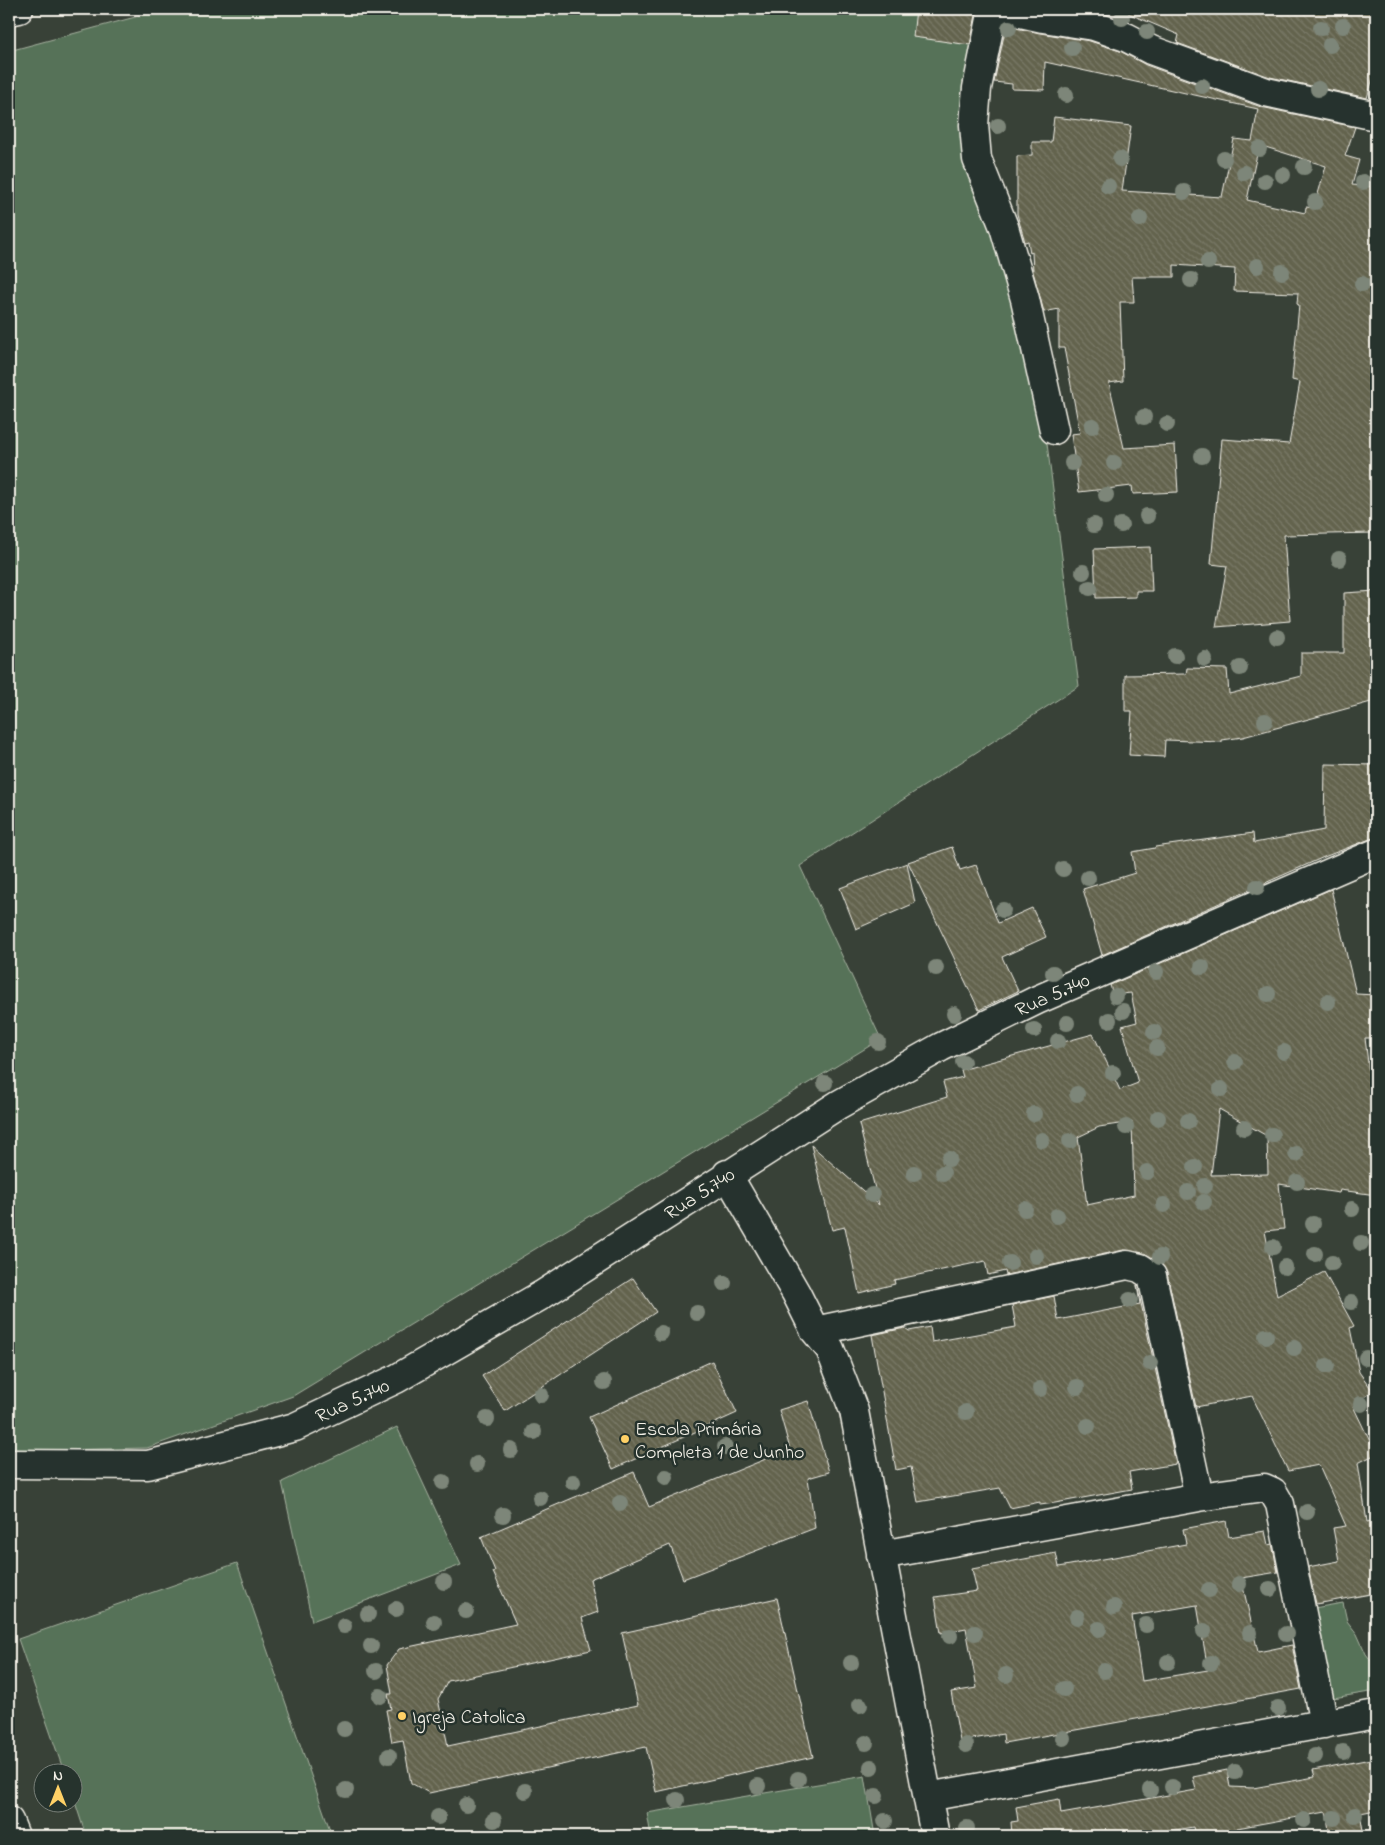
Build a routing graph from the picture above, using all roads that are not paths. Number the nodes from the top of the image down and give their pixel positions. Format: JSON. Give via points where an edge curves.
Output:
{"nodes":[{"id":1,"x":19,"y":9,"type":"edge"},
{"id":2,"x":992,"y":9,"type":"edge"},
{"id":3,"x":1003,"y":9,"type":"edge"},
{"id":4,"x":9,"y":11,"type":"edge"},
{"id":5,"x":1376,"y":116,"type":"edge"},
{"id":6,"x":1054,"y":430,"type":"dead end"},
{"id":7,"x":1376,"y":853,"type":"edge"},
{"id":8,"x":727,"y":1174,"type":"junction"},
{"id":9,"x":815,"y":1331,"type":"junction"},
{"id":10,"x":9,"y":1464,"type":"edge"},
{"id":11,"x":1199,"y":1497,"type":"junction"},
{"id":12,"x":881,"y":1555,"type":"junction"},
{"id":13,"x":1376,"y":1714,"type":"edge"},
{"id":14,"x":1324,"y":1724,"type":"junction"},
{"id":15,"x":928,"y":1797,"type":"junction"},
{"id":16,"x":9,"y":1821,"type":"edge"},
{"id":17,"x":15,"y":1836,"type":"edge"},
{"id":18,"x":935,"y":1836,"type":"edge"}],
"edges":[{"from":1,"to":4,"type":"main road"},
{"from":2,"to":6,"type":"main road","via":[[977,88],[974,125],[977,159],[1004,227],[1025,299]]},
{"from":3,"to":5,"type":"main road","via":[[1094,26],[1266,92]]},
{"from":7,"to":8,"type":"main road","name":"Rua 5.740","via":[[1037,1000],[941,1047],[838,1105]]},
{"from":8,"to":9,"type":"main road"},
{"from":8,"to":10,"type":"main road","name":"Rua 5.740","via":[[542,1295],[396,1379],[295,1427],[148,1465]]},
{"from":9,"to":11,"type":"main road","via":[[1127,1266],[1140,1268],[1152,1276]]},
{"from":9,"to":12,"type":"main road","via":[[830,1349],[854,1411]]},
{"from":11,"to":12,"type":"main road"},
{"from":11,"to":14,"type":"main road","via":[[1264,1488],[1273,1492],[1280,1504]]},
{"from":12,"to":15,"type":"main road"},
{"from":13,"to":14,"type":"main road"},
{"from":14,"to":15,"type":"main road"},
{"from":15,"to":18,"type":"main road"},
{"from":16,"to":17,"type":"main road"}]}
